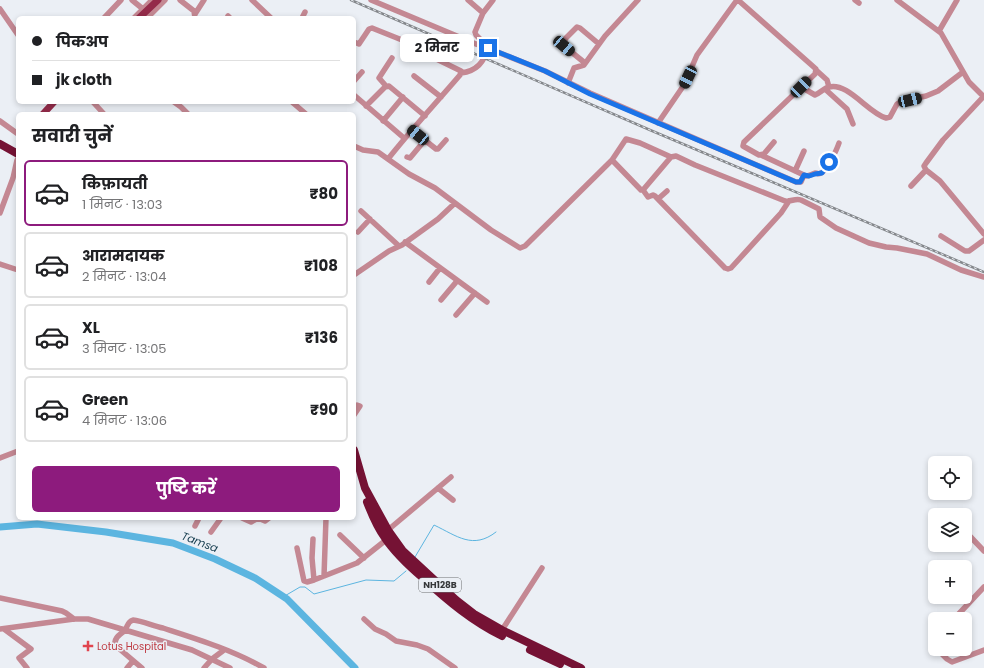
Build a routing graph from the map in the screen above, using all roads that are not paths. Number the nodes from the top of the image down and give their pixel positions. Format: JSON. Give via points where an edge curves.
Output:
{"nodes":[{"id":1,"x":121,"y":0,"type":"edge"},
{"id":2,"x":132,"y":0,"type":"edge"},
{"id":3,"x":152,"y":0,"type":"edge"},
{"id":4,"x":158,"y":0,"type":"edge"},
{"id":5,"x":165,"y":0,"type":"edge"},
{"id":6,"x":180,"y":0,"type":"edge"},
{"id":7,"x":204,"y":0,"type":"edge"},
{"id":8,"x":252,"y":0,"type":"edge"},
{"id":9,"x":371,"y":0,"type":"edge"},
{"id":10,"x":468,"y":0,"type":"edge"},
{"id":11,"x":493,"y":0,"type":"edge"},
{"id":12,"x":638,"y":0,"type":"edge"},
{"id":13,"x":737,"y":0,"type":"edge"},
{"id":14,"x":897,"y":0,"type":"edge"},
{"id":15,"x":957,"y":0,"type":"edge"},
{"id":16,"x":743,"y":2,"type":"edge"},
{"id":17,"x":0,"y":9,"type":"edge"},
{"id":18,"x":143,"y":9,"type":"junction"},
{"id":19,"x":305,"y":12,"type":"dead end"},
{"id":20,"x":483,"y":12,"type":"junction"},
{"id":21,"x":106,"y":16,"type":"edge"},
{"id":22,"x":136,"y":16,"type":"edge"},
{"id":23,"x":142,"y":16,"type":"edge"},
{"id":24,"x":149,"y":16,"type":"edge"},
{"id":25,"x":195,"y":16,"type":"edge"},
{"id":26,"x":269,"y":16,"type":"edge"},
{"id":27,"x":303,"y":16,"type":"edge"},
{"id":28,"x":939,"y":31,"type":"junction"},
{"id":29,"x":16,"y":32,"type":"edge"},
{"id":30,"x":356,"y":43,"type":"edge"},
{"id":31,"x":599,"y":44,"type":"junction"},
{"id":32,"x":488,"y":47,"type":"junction"},
{"id":33,"x":392,"y":58,"type":"dead end"},
{"id":34,"x":585,"y":63,"type":"junction"},
{"id":35,"x":816,"y":70,"type":"junction"},
{"id":36,"x":362,"y":72,"type":"dead end"},
{"id":37,"x":461,"y":72,"type":"junction"},
{"id":38,"x":964,"y":72,"type":"junction"},
{"id":39,"x":414,"y":76,"type":"dead end"},
{"id":40,"x":356,"y":79,"type":"edge"},
{"id":41,"x":568,"y":83,"type":"junction"},
{"id":42,"x":386,"y":86,"type":"junction"},
{"id":43,"x":801,"y":87,"type":"junction"},
{"id":44,"x":827,"y":88,"type":"junction"},
{"id":45,"x":356,"y":96,"type":"edge"},
{"id":46,"x":441,"y":97,"type":"junction"},
{"id":47,"x":984,"y":97,"type":"edge"},
{"id":48,"x":403,"y":98,"type":"junction"},
{"id":49,"x":52,"y":104,"type":"edge"},
{"id":50,"x":95,"y":104,"type":"edge"},
{"id":51,"x":177,"y":104,"type":"edge"},
{"id":52,"x":294,"y":104,"type":"edge"},
{"id":53,"x":366,"y":106,"type":"junction"},
{"id":54,"x":45,"y":112,"type":"edge"},
{"id":55,"x":102,"y":112,"type":"edge"},
{"id":56,"x":186,"y":112,"type":"edge"},
{"id":57,"x":304,"y":112,"type":"edge"},
{"id":58,"x":425,"y":116,"type":"junction"},
{"id":59,"x":0,"y":121,"type":"edge"},
{"id":60,"x":383,"y":121,"type":"junction"},
{"id":61,"x":658,"y":123,"type":"junction"},
{"id":62,"x":853,"y":124,"type":"dead end"},
{"id":63,"x":412,"y":130,"type":"junction"},
{"id":64,"x":16,"y":133,"type":"edge"},
{"id":65,"x":404,"y":138,"type":"junction"},
{"id":66,"x":425,"y":140,"type":"junction"},
{"id":67,"x":446,"y":140,"type":"dead end"},
{"id":68,"x":774,"y":142,"type":"dead end"},
{"id":69,"x":839,"y":143,"type":"dead end"},
{"id":70,"x":0,"y":144,"type":"edge"},
{"id":71,"x":356,"y":147,"type":"edge"},
{"id":72,"x":0,"y":150,"type":"edge"},
{"id":73,"x":804,"y":151,"type":"dead end"},
{"id":74,"x":761,"y":155,"type":"junction"},
{"id":75,"x":16,"y":157,"type":"edge"},
{"id":76,"x":407,"y":157,"type":"dead end"},
{"id":77,"x":671,"y":157,"type":"junction"},
{"id":78,"x":16,"y":158,"type":"edge"},
{"id":79,"x":388,"y":159,"type":"junction"},
{"id":80,"x":612,"y":160,"type":"junction"},
{"id":81,"x":16,"y":163,"type":"edge"},
{"id":82,"x":926,"y":170,"type":"junction"},
{"id":83,"x":795,"y":171,"type":"junction"},
{"id":84,"x":16,"y":173,"type":"edge"},
{"id":85,"x":804,"y":175,"type":"junction"},
{"id":86,"x":13,"y":178,"type":"junction"},
{"id":87,"x":911,"y":186,"type":"dead end"},
{"id":88,"x":643,"y":190,"type":"junction"},
{"id":89,"x":667,"y":191,"type":"dead end"},
{"id":90,"x":658,"y":199,"type":"junction"},
{"id":91,"x":790,"y":201,"type":"junction"},
{"id":92,"x":454,"y":204,"type":"junction"},
{"id":93,"x":361,"y":212,"type":"dead end"},
{"id":94,"x":0,"y":213,"type":"edge"},
{"id":95,"x":370,"y":219,"type":"junction"},
{"id":96,"x":358,"y":232,"type":"dead end"},
{"id":97,"x":984,"y":234,"type":"edge"},
{"id":98,"x":941,"y":236,"type":"dead end"},
{"id":99,"x":984,"y":240,"type":"edge"},
{"id":100,"x":405,"y":242,"type":"junction"},
{"id":101,"x":399,"y":246,"type":"junction"},
{"id":102,"x":0,"y":264,"type":"edge"},
{"id":103,"x":440,"y":268,"type":"junction"},
{"id":104,"x":16,"y":269,"type":"edge"},
{"id":105,"x":356,"y":274,"type":"edge"},
{"id":106,"x":984,"y":278,"type":"edge"},
{"id":107,"x":457,"y":281,"type":"junction"},
{"id":108,"x":429,"y":282,"type":"dead end"},
{"id":109,"x":475,"y":294,"type":"junction"},
{"id":110,"x":440,"y":300,"type":"dead end"},
{"id":111,"x":486,"y":302,"type":"dead end"},
{"id":112,"x":456,"y":315,"type":"dead end"},
{"id":113,"x":356,"y":406,"type":"edge"},
{"id":114,"x":356,"y":412,"type":"edge"},
{"id":115,"x":16,"y":452,"type":"edge"},
{"id":116,"x":356,"y":457,"type":"edge"},
{"id":117,"x":0,"y":458,"type":"edge"},
{"id":118,"x":356,"y":475,"type":"edge"},
{"id":119,"x":451,"y":477,"type":"dead end"},
{"id":120,"x":438,"y":488,"type":"junction"},
{"id":121,"x":453,"y":500,"type":"dead end"},
{"id":122,"x":198,"y":520,"type":"edge"},
{"id":123,"x":220,"y":520,"type":"edge"},
{"id":124,"x":326,"y":520,"type":"edge"},
{"id":125,"x":195,"y":526,"type":"dead end"},
{"id":126,"x":388,"y":530,"type":"junction"},
{"id":127,"x":211,"y":532,"type":"dead end"},
{"id":128,"x":340,"y":535,"type":"dead end"},
{"id":129,"x":972,"y":538,"type":"edge"},
{"id":130,"x":313,"y":540,"type":"dead end"},
{"id":131,"x":386,"y":540,"type":"junction"},
{"id":132,"x":296,"y":548,"type":"dead end"},
{"id":133,"x":984,"y":551,"type":"edge"},
{"id":134,"x":364,"y":558,"type":"junction"},
{"id":135,"x":542,"y":568,"type":"dead end"},
{"id":136,"x":324,"y":576,"type":"junction"},
{"id":137,"x":314,"y":580,"type":"junction"},
{"id":138,"x":984,"y":587,"type":"edge"},
{"id":139,"x":0,"y":598,"type":"edge"},
{"id":140,"x":961,"y":612,"type":"edge"},
{"id":141,"x":74,"y":619,"type":"junction"},
{"id":142,"x":364,"y":619,"type":"dead end"},
{"id":143,"x":2,"y":629,"type":"edge"},
{"id":144,"x":125,"y":630,"type":"junction"},
{"id":145,"x":502,"y":630,"type":"junction"},
{"id":146,"x":224,"y":650,"type":"junction"},
{"id":147,"x":984,"y":650,"type":"edge"},
{"id":148,"x":972,"y":654,"type":"edge"},
{"id":149,"x":944,"y":656,"type":"edge"},
{"id":150,"x":968,"y":656,"type":"edge"},
{"id":151,"x":212,"y":659,"type":"junction"},
{"id":152,"x":134,"y":661,"type":"junction"},
{"id":153,"x":27,"y":668,"type":"edge"},
{"id":154,"x":127,"y":668,"type":"edge"},
{"id":155,"x":142,"y":668,"type":"edge"},
{"id":156,"x":204,"y":668,"type":"edge"},
{"id":157,"x":230,"y":668,"type":"edge"},
{"id":158,"x":264,"y":668,"type":"edge"},
{"id":159,"x":455,"y":668,"type":"edge"},
{"id":160,"x":568,"y":668,"type":"edge"},
{"id":161,"x":581,"y":668,"type":"edge"}],
"edges":[{"from":1,"to":21,"type":"street"},
{"from":2,"to":18,"type":"street"},
{"from":3,"to":18,"type":"street"},
{"from":4,"to":23,"type":"main road"},
{"from":5,"to":24,"type":"street"},
{"from":6,"to":25,"type":"street"},
{"from":7,"to":25,"type":"street"},
{"from":8,"to":26,"type":"street"},
{"from":9,"to":32,"type":"street"},
{"from":10,"to":20,"type":"street"},
{"from":11,"to":20,"type":"street"},
{"from":12,"to":31,"type":"street"},
{"from":13,"to":16,"type":"street"},
{"from":13,"to":61,"type":"street","via":[[701,49],[684,85]]},
{"from":14,"to":28,"type":"street"},
{"from":15,"to":28,"type":"street"},
{"from":16,"to":35,"type":"street"},
{"from":17,"to":29,"type":"street"},
{"from":18,"to":22,"type":"street"},
{"from":19,"to":27,"type":"street"},
{"from":20,"to":32,"type":"street","via":[[475,34]]},
{"from":28,"to":38,"type":"street"},
{"from":30,"to":37,"type":"street","via":[[359,44],[372,28],[408,42]]},
{"from":31,"to":34,"type":"street"},
{"from":31,"to":34,"type":"street","via":[[577,27],[564,40],[564,46]]},
{"from":32,"to":37,"type":"street","via":[[480,65],[472,71]]},
{"from":32,"to":41,"type":"street"},
{"from":33,"to":42,"type":"street","via":[[379,78]]},
{"from":34,"to":41,"type":"street","via":[[574,68]]},
{"from":35,"to":43,"type":"street"},
{"from":35,"to":44,"type":"street","via":[[827,80]]},
{"from":36,"to":40,"type":"street"},
{"from":37,"to":46,"type":"street"},
{"from":38,"to":44,"type":"street","via":[[938,91],[897,104],[888,118],[846,90]]},
{"from":38,"to":47,"type":"street","via":[[970,84]]},
{"from":39,"to":46,"type":"street"},
{"from":41,"to":61,"type":"street"},
{"from":42,"to":48,"type":"street"},
{"from":42,"to":53,"type":"street"},
{"from":43,"to":44,"type":"street","via":[[815,95]]},
{"from":43,"to":74,"type":"street","via":[[743,143],[744,147]]},
{"from":44,"to":62,"type":"street","via":[[847,109]]},
{"from":45,"to":53,"type":"street"},
{"from":46,"to":58,"type":"street"},
{"from":47,"to":82,"type":"street","via":[[947,136],[926,163]]},
{"from":48,"to":58,"type":"street"},
{"from":48,"to":60,"type":"street"},
{"from":49,"to":54,"type":"main road"},
{"from":50,"to":55,"type":"street"},
{"from":51,"to":56,"type":"street"},
{"from":52,"to":57,"type":"street"},
{"from":53,"to":60,"type":"street"},
{"from":58,"to":63,"type":"street"},
{"from":59,"to":64,"type":"street"},
{"from":60,"to":65,"type":"street"},
{"from":61,"to":85,"type":"street","via":[[796,182],[800,182]]},
{"from":63,"to":65,"type":"street"},
{"from":63,"to":66,"type":"street"},
{"from":65,"to":79,"type":"street"},
{"from":66,"to":67,"type":"street","via":[[437,149]]},
{"from":66,"to":76,"type":"street","via":[[410,158]]},
{"from":68,"to":74,"type":"street"},
{"from":69,"to":85,"type":"street","via":[[822,173]]},
{"from":70,"to":75,"type":"highway"},
{"from":71,"to":79,"type":"street","via":[[378,152]]},
{"from":72,"to":78,"type":"highway"},
{"from":73,"to":83,"type":"street"},
{"from":74,"to":83,"type":"street"},
{"from":77,"to":80,"type":"street","via":[[629,139],[624,140]]},
{"from":77,"to":88,"type":"street"},
{"from":77,"to":91,"type":"street","via":[[683,158],[695,165]]},
{"from":79,"to":92,"type":"street","via":[[435,188]]},
{"from":80,"to":88,"type":"street"},
{"from":80,"to":92,"type":"street","via":[[525,246],[520,248]]},
{"from":81,"to":86,"type":"street"},
{"from":82,"to":87,"type":"street"},
{"from":82,"to":97,"type":"street","via":[[940,181]]},
{"from":83,"to":85,"type":"street"},
{"from":84,"to":86,"type":"street"},
{"from":86,"to":94,"type":"street"},
{"from":88,"to":90,"type":"street","via":[[648,197],[653,195]]},
{"from":89,"to":90,"type":"street"},
{"from":90,"to":91,"type":"street","via":[[728,269]]},
{"from":91,"to":106,"type":"street","via":[[798,199],[819,209],[822,219],[869,243],[927,254]]},
{"from":92,"to":100,"type":"street"},
{"from":93,"to":95,"type":"street"},
{"from":95,"to":96,"type":"street"},
{"from":95,"to":101,"type":"street"},
{"from":98,"to":99,"type":"street","via":[[965,251]]},
{"from":100,"to":101,"type":"street"},
{"from":100,"to":103,"type":"street"},
{"from":101,"to":105,"type":"street"},
{"from":102,"to":104,"type":"street"},
{"from":103,"to":107,"type":"street"},
{"from":103,"to":108,"type":"street"},
{"from":107,"to":109,"type":"street"},
{"from":107,"to":110,"type":"street"},
{"from":109,"to":111,"type":"street"},
{"from":109,"to":112,"type":"street"},
{"from":113,"to":114,"type":"street","via":[[360,406]]},
{"from":115,"to":117,"type":"street"},
{"from":116,"to":126,"type":"highway","number":"NH128B","via":[[365,488]]},
{"from":118,"to":131,"type":"highway","number":"NH128B","via":[[375,521]]},
{"from":119,"to":120,"type":"street"},
{"from":120,"to":121,"type":"street"},
{"from":120,"to":126,"type":"street"},
{"from":122,"to":125,"type":"street"},
{"from":123,"to":127,"type":"street"},
{"from":124,"to":136,"type":"street"},
{"from":126,"to":145,"type":"highway","number":"NH128B","via":[[403,551],[456,600]]},
{"from":128,"to":134,"type":"street"},
{"from":129,"to":133,"type":"street"},
{"from":130,"to":137,"type":"street"},
{"from":131,"to":134,"type":"street"},
{"from":131,"to":160,"type":"highway","number":"NH128B","via":[[443,597],[483,627]]},
{"from":132,"to":137,"type":"street","via":[[304,581]]},
{"from":134,"to":136,"type":"street"},
{"from":135,"to":145,"type":"street"},
{"from":136,"to":137,"type":"street"},
{"from":138,"to":140,"type":"street"},
{"from":139,"to":141,"type":"street","via":[[66,612]]},
{"from":141,"to":143,"type":"street"},
{"from":141,"to":144,"type":"street","via":[[88,619]]},
{"from":142,"to":159,"type":"street","via":[[375,629],[396,641],[428,649]]},
{"from":143,"to":153,"type":"street","via":[[31,649],[19,658]]},
{"from":144,"to":146,"type":"street","via":[[130,621],[136,621]]},
{"from":144,"to":151,"type":"street","via":[[192,650]]},
{"from":144,"to":152,"type":"street","via":[[118,634],[116,646]]},
{"from":145,"to":161,"type":"highway","number":"NH128B"},
{"from":146,"to":151,"type":"street"},
{"from":146,"to":158,"type":"street"},
{"from":147,"to":148,"type":"street"},
{"from":149,"to":150,"type":"street","via":[[952,662]]},
{"from":151,"to":156,"type":"street"},
{"from":151,"to":157,"type":"street"},
{"from":152,"to":154,"type":"street"},
{"from":152,"to":155,"type":"street"}]}
